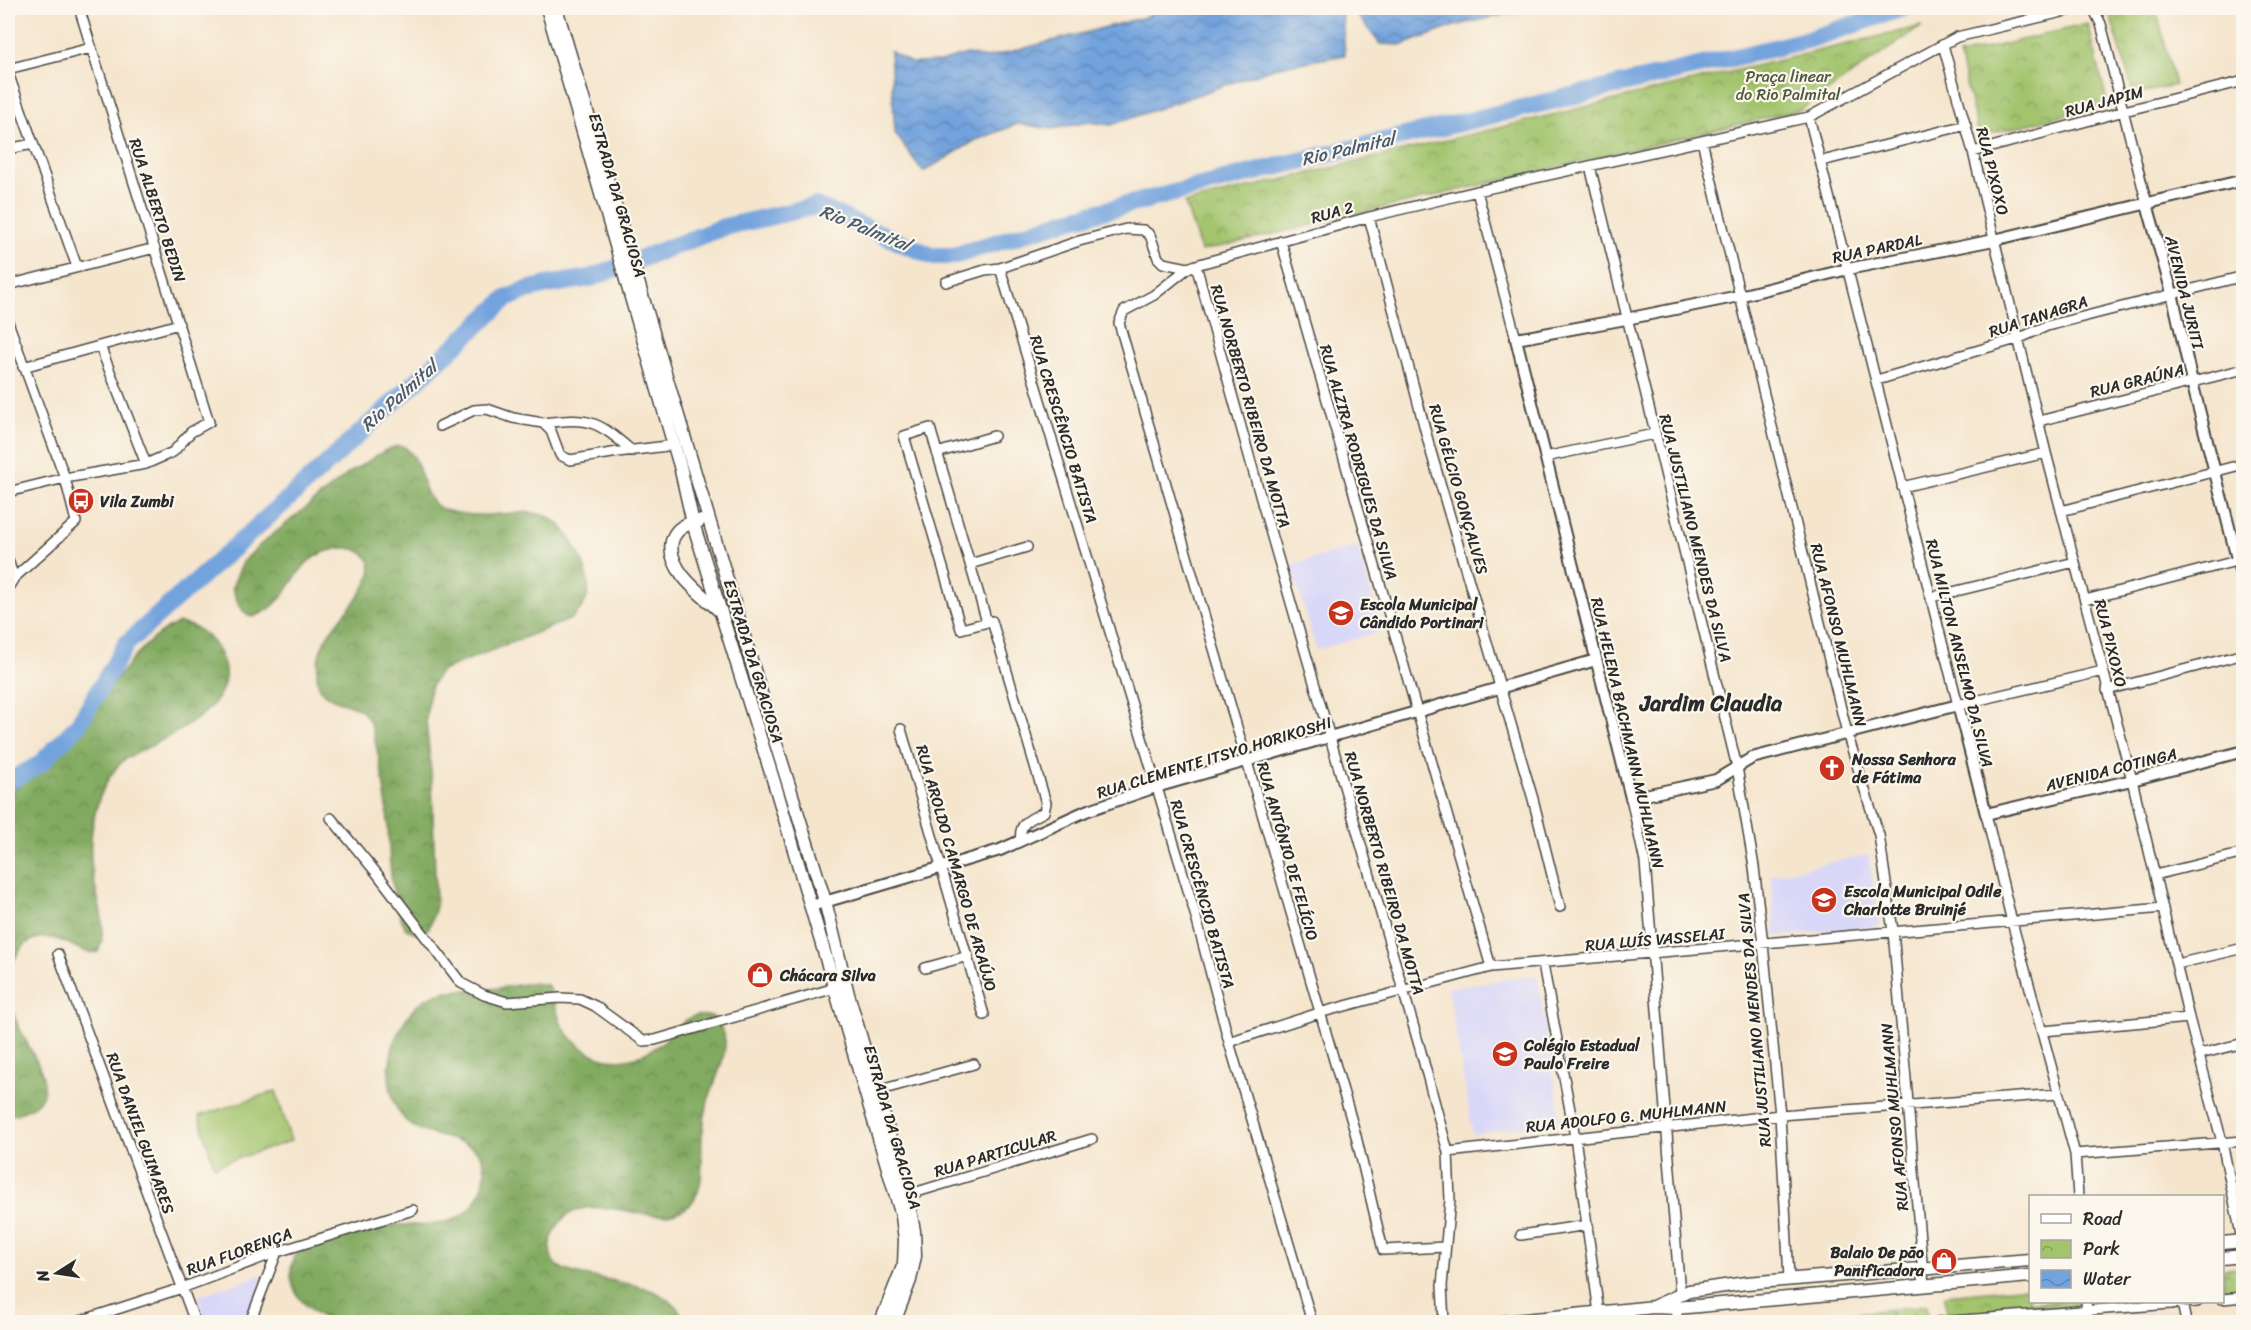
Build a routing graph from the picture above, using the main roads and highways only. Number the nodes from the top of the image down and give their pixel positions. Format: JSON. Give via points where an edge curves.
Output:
{"nodes":[{"id":1,"x":547,"y":8,"type":"edge"},
{"id":2,"x":556,"y":8,"type":"edge"},
{"id":3,"x":620,"y":242,"type":"junction"},
{"id":4,"x":631,"y":279,"type":"junction"},
{"id":5,"x":709,"y":520,"type":"junction"},
{"id":6,"x":693,"y":523,"type":"junction"},
{"id":7,"x":721,"y":612,"type":"junction"},
{"id":8,"x":2224,"y":1243,"type":"edge"},
{"id":9,"x":2243,"y":1244,"type":"edge"},
{"id":10,"x":2244,"y":1256,"type":"edge"},
{"id":11,"x":2224,"y":1258,"type":"edge"},
{"id":12,"x":2029,"y":1260,"type":"edge"},
{"id":13,"x":2029,"y":1276,"type":"edge"},
{"id":14,"x":1680,"y":1294,"type":"junction"},
{"id":15,"x":1696,"y":1306,"type":"junction"},
{"id":16,"x":1654,"y":1307,"type":"junction"},
{"id":17,"x":1621,"y":1317,"type":"edge"},
{"id":18,"x":881,"y":1323,"type":"edge"},
{"id":19,"x":894,"y":1323,"type":"edge"},
{"id":20,"x":1504,"y":1323,"type":"edge"}],
"edges":[{"from":1,"to":3,"type":"main road","name":"ESTRADA DA GRACIOSA"},
{"from":2,"to":3,"type":"main road","name":"ESTRADA DA GRACIOSA"},
{"from":3,"to":4,"type":"main road","name":"ESTRADA DA GRACIOSA"},
{"from":4,"to":5,"type":"main road","name":"ESTRADA DA GRACIOSA"},
{"from":4,"to":6,"type":"main road","name":"ESTRADA DA GRACIOSA"},
{"from":5,"to":6,"type":"main road"},
{"from":5,"to":19,"type":"main road","name":"ESTRADA DA GRACIOSA","via":[[825,901],[907,1195],[915,1256]]},
{"from":6,"to":7,"type":"main road","name":"ESTRADA DA GRACIOSA"},
{"from":6,"to":7,"type":"main road","via":[[676,531],[671,540],[672,555],[682,575]]},
{"from":7,"to":18,"type":"main road","name":"ESTRADA DA GRACIOSA","via":[[902,1215],[904,1264]]},
{"from":8,"to":9,"type":"main road"},
{"from":10,"to":11,"type":"main road"},
{"from":12,"to":14,"type":"main road","via":[[1789,1278]]},
{"from":13,"to":15,"type":"main road"},
{"from":14,"to":15,"type":"main road"},
{"from":14,"to":16,"type":"main road"},
{"from":15,"to":16,"type":"main road"},
{"from":16,"to":17,"type":"main road"},
{"from":17,"to":20,"type":"main road","via":[[1599,1313]]}]}
